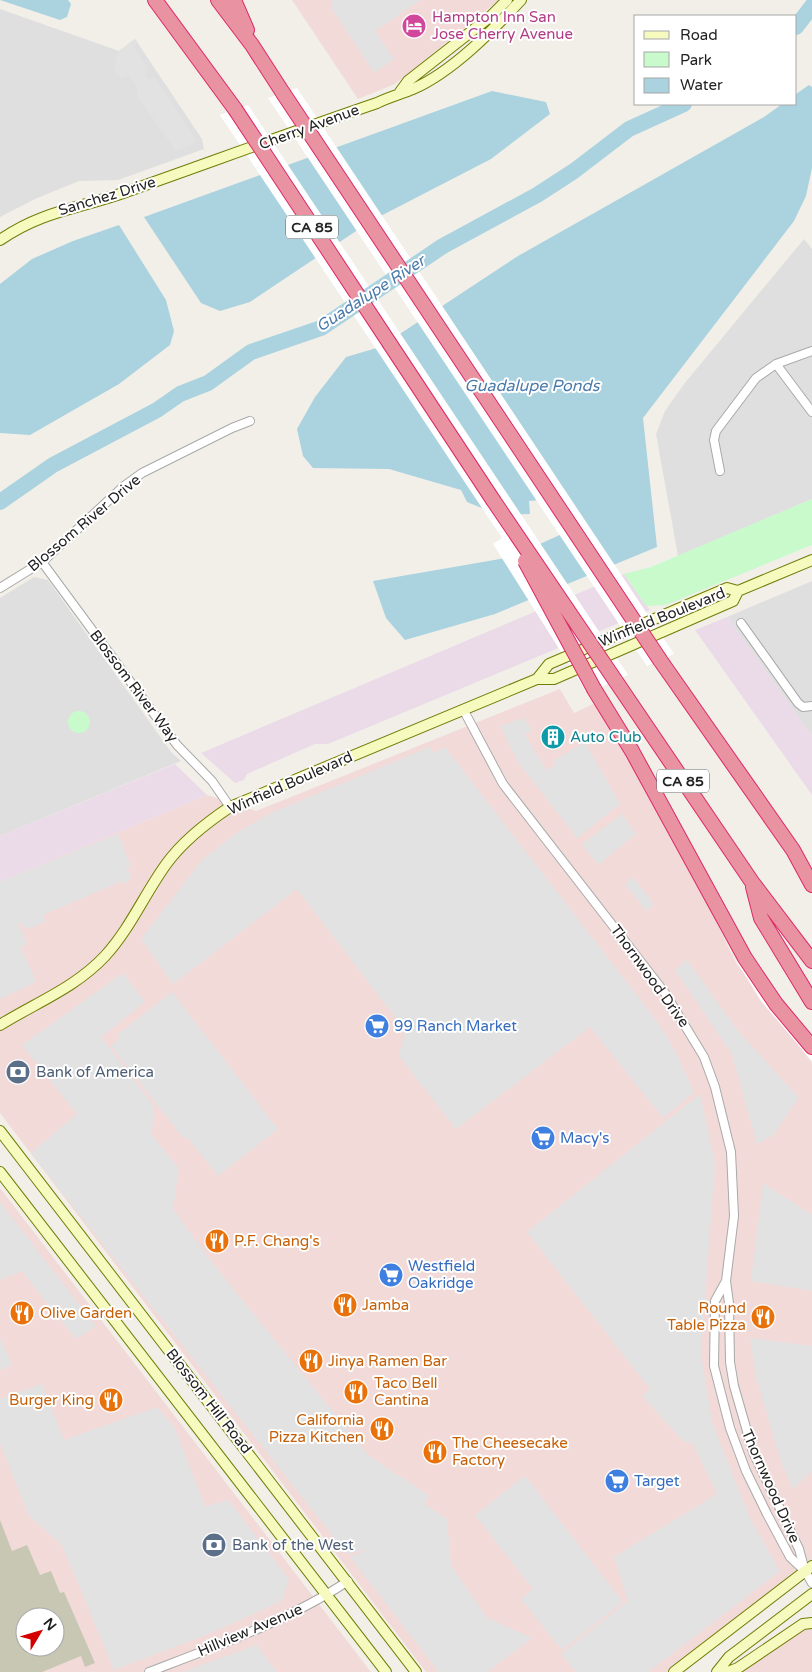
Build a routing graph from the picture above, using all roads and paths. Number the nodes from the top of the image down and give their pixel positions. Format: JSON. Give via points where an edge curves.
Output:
{"nodes":[{"id":1,"x":155,"y":0,"type":"edge"},
{"id":2,"x":218,"y":0,"type":"edge"},
{"id":3,"x":234,"y":0,"type":"edge"},
{"id":4,"x":507,"y":0,"type":"edge"},
{"id":5,"x":521,"y":0,"type":"edge"},
{"id":6,"x":252,"y":44,"type":"junction"},
{"id":7,"x":400,"y":92,"type":"junction"},
{"id":8,"x":217,"y":160,"type":"joint"},
{"id":9,"x":0,"y":240,"type":"edge"},
{"id":10,"x":812,"y":351,"type":"edge"},
{"id":11,"x":776,"y":364,"type":"junction"},
{"id":12,"x":812,"y":412,"type":"edge"},
{"id":13,"x":250,"y":421,"type":"dead end"},
{"id":14,"x":720,"y":471,"type":"dead end"},
{"id":15,"x":493,"y":500,"type":"junction"},
{"id":16,"x":812,"y":560,"type":"edge"},
{"id":17,"x":42,"y":562,"type":"junction"},
{"id":18,"x":0,"y":588,"type":"edge"},
{"id":19,"x":738,"y":591,"type":"junction"},
{"id":20,"x":740,"y":623,"type":"dead end"},
{"id":21,"x":537,"y":679,"type":"junction"},
{"id":22,"x":812,"y":706,"type":"edge"},
{"id":23,"x":463,"y":709,"type":"junction"},
{"id":24,"x":230,"y":808,"type":"junction"},
{"id":25,"x":793,"y":850,"type":"junction"},
{"id":26,"x":812,"y":865,"type":"edge"},
{"id":27,"x":752,"y":882,"type":"junction"},
{"id":28,"x":812,"y":886,"type":"edge"},
{"id":29,"x":812,"y":961,"type":"edge"},
{"id":30,"x":812,"y":1002,"type":"edge"},
{"id":31,"x":0,"y":1025,"type":"edge"},
{"id":32,"x":812,"y":1047,"type":"edge"},
{"id":33,"x":0,"y":1131,"type":"edge"},
{"id":34,"x":0,"y":1172,"type":"edge"},
{"id":35,"x":726,"y":1282,"type":"junction"},
{"id":36,"x":808,"y":1568,"type":"edge"},
{"id":37,"x":348,"y":1581,"type":"junction"},
{"id":38,"x":812,"y":1583,"type":"edge"},
{"id":39,"x":812,"y":1594,"type":"edge"},
{"id":40,"x":328,"y":1595,"type":"junction"},
{"id":41,"x":812,"y":1623,"type":"edge"},
{"id":42,"x":149,"y":1672,"type":"edge"},
{"id":43,"x":386,"y":1672,"type":"edge"},
{"id":44,"x":416,"y":1672,"type":"edge"},
{"id":45,"x":674,"y":1672,"type":"edge"},
{"id":46,"x":717,"y":1672,"type":"edge"},
{"id":47,"x":728,"y":1672,"type":"edge"}],
"edges":[{"from":1,"to":15,"type":"highway","number":"CA 85","bridge":true,"via":[[235,109]]},
{"from":2,"to":6,"type":"highway","number":"CA 85"},
{"from":3,"to":6,"type":"highway"},
{"from":4,"to":7,"type":"street","name":"Cherry Avenue","via":[[408,81]]},
{"from":5,"to":7,"type":"street","name":"Cherry Avenue","via":[[491,32],[441,72],[413,89]]},
{"from":6,"to":25,"type":"highway","number":"CA 85","bridge":true,"via":[[660,660]]},
{"from":7,"to":8,"type":"street","name":"Cherry Avenue"},
{"from":8,"to":9,"type":"street","name":"Sanchez Drive","via":[[36,219]]},
{"from":10,"to":11,"type":"street"},
{"from":11,"to":12,"type":"street"},
{"from":11,"to":14,"type":"street","via":[[756,378],[716,431],[714,440]]},
{"from":13,"to":17,"type":"street","name":"Blossom River Drive","via":[[167,461],[124,486]]},
{"from":15,"to":27,"type":"highway","number":"CA 85","bridge":true},
{"from":15,"to":32,"type":"highway","bridge":true,"via":[[594,689],[632,751],[745,958],[776,1004]]},
{"from":16,"to":19,"type":"street","name":"Winfield Boulevard"},
{"from":17,"to":18,"type":"street","name":"Blossom River Drive"},
{"from":17,"to":24,"type":"street","name":"Blossom River Way","via":[[177,744],[212,781]]},
{"from":19,"to":21,"type":"street","name":"Winfield Boulevard","via":[[733,601],[554,680]]},
{"from":19,"to":21,"type":"street","name":"Winfield Boulevard","via":[[727,588],[655,617],[550,664]]},
{"from":20,"to":22,"type":"street","via":[[798,703]]},
{"from":21,"to":23,"type":"street","name":"Winfield Boulevard"},
{"from":23,"to":24,"type":"street","name":"Winfield Boulevard"},
{"from":23,"to":35,"type":"street","name":"Thornwood Drive","via":[[503,784],[665,992],[704,1056],[716,1087],[731,1152],[734,1216]]},
{"from":24,"to":31,"type":"street","name":"Winfield Boulevard","via":[[200,829],[173,856],[106,955],[80,979],[49,1000]]},
{"from":25,"to":26,"type":"highway"},
{"from":25,"to":28,"type":"highway","number":"CA 85"},
{"from":27,"to":29,"type":"highway","number":"CA 85"},
{"from":27,"to":30,"type":"highway","via":[[761,918]]},
{"from":33,"to":37,"type":"street","name":"Blossom Hill Road"},
{"from":34,"to":40,"type":"street","name":"Blossom Hill Road"},
{"from":35,"to":36,"type":"street","name":"Thornwood Drive","via":[[730,1362],[742,1421],[753,1452]]},
{"from":35,"to":36,"type":"street","name":"Thornwood Drive","via":[[715,1301],[714,1366],[730,1428],[746,1471],[790,1557]]},
{"from":36,"to":38,"type":"street","name":"Thornwood Drive"},
{"from":36,"to":45,"type":"street"},
{"from":37,"to":40,"type":"street","name":"Hillview Avenue"},
{"from":37,"to":44,"type":"street","name":"Blossom Hill Road"},
{"from":39,"to":46,"type":"street","via":[[729,1657]]},
{"from":40,"to":42,"type":"street","name":"Hillview Avenue","via":[[282,1618]]},
{"from":40,"to":43,"type":"street","name":"Blossom Hill Road"},
{"from":41,"to":47,"type":"street","via":[[803,1624]]}]}
